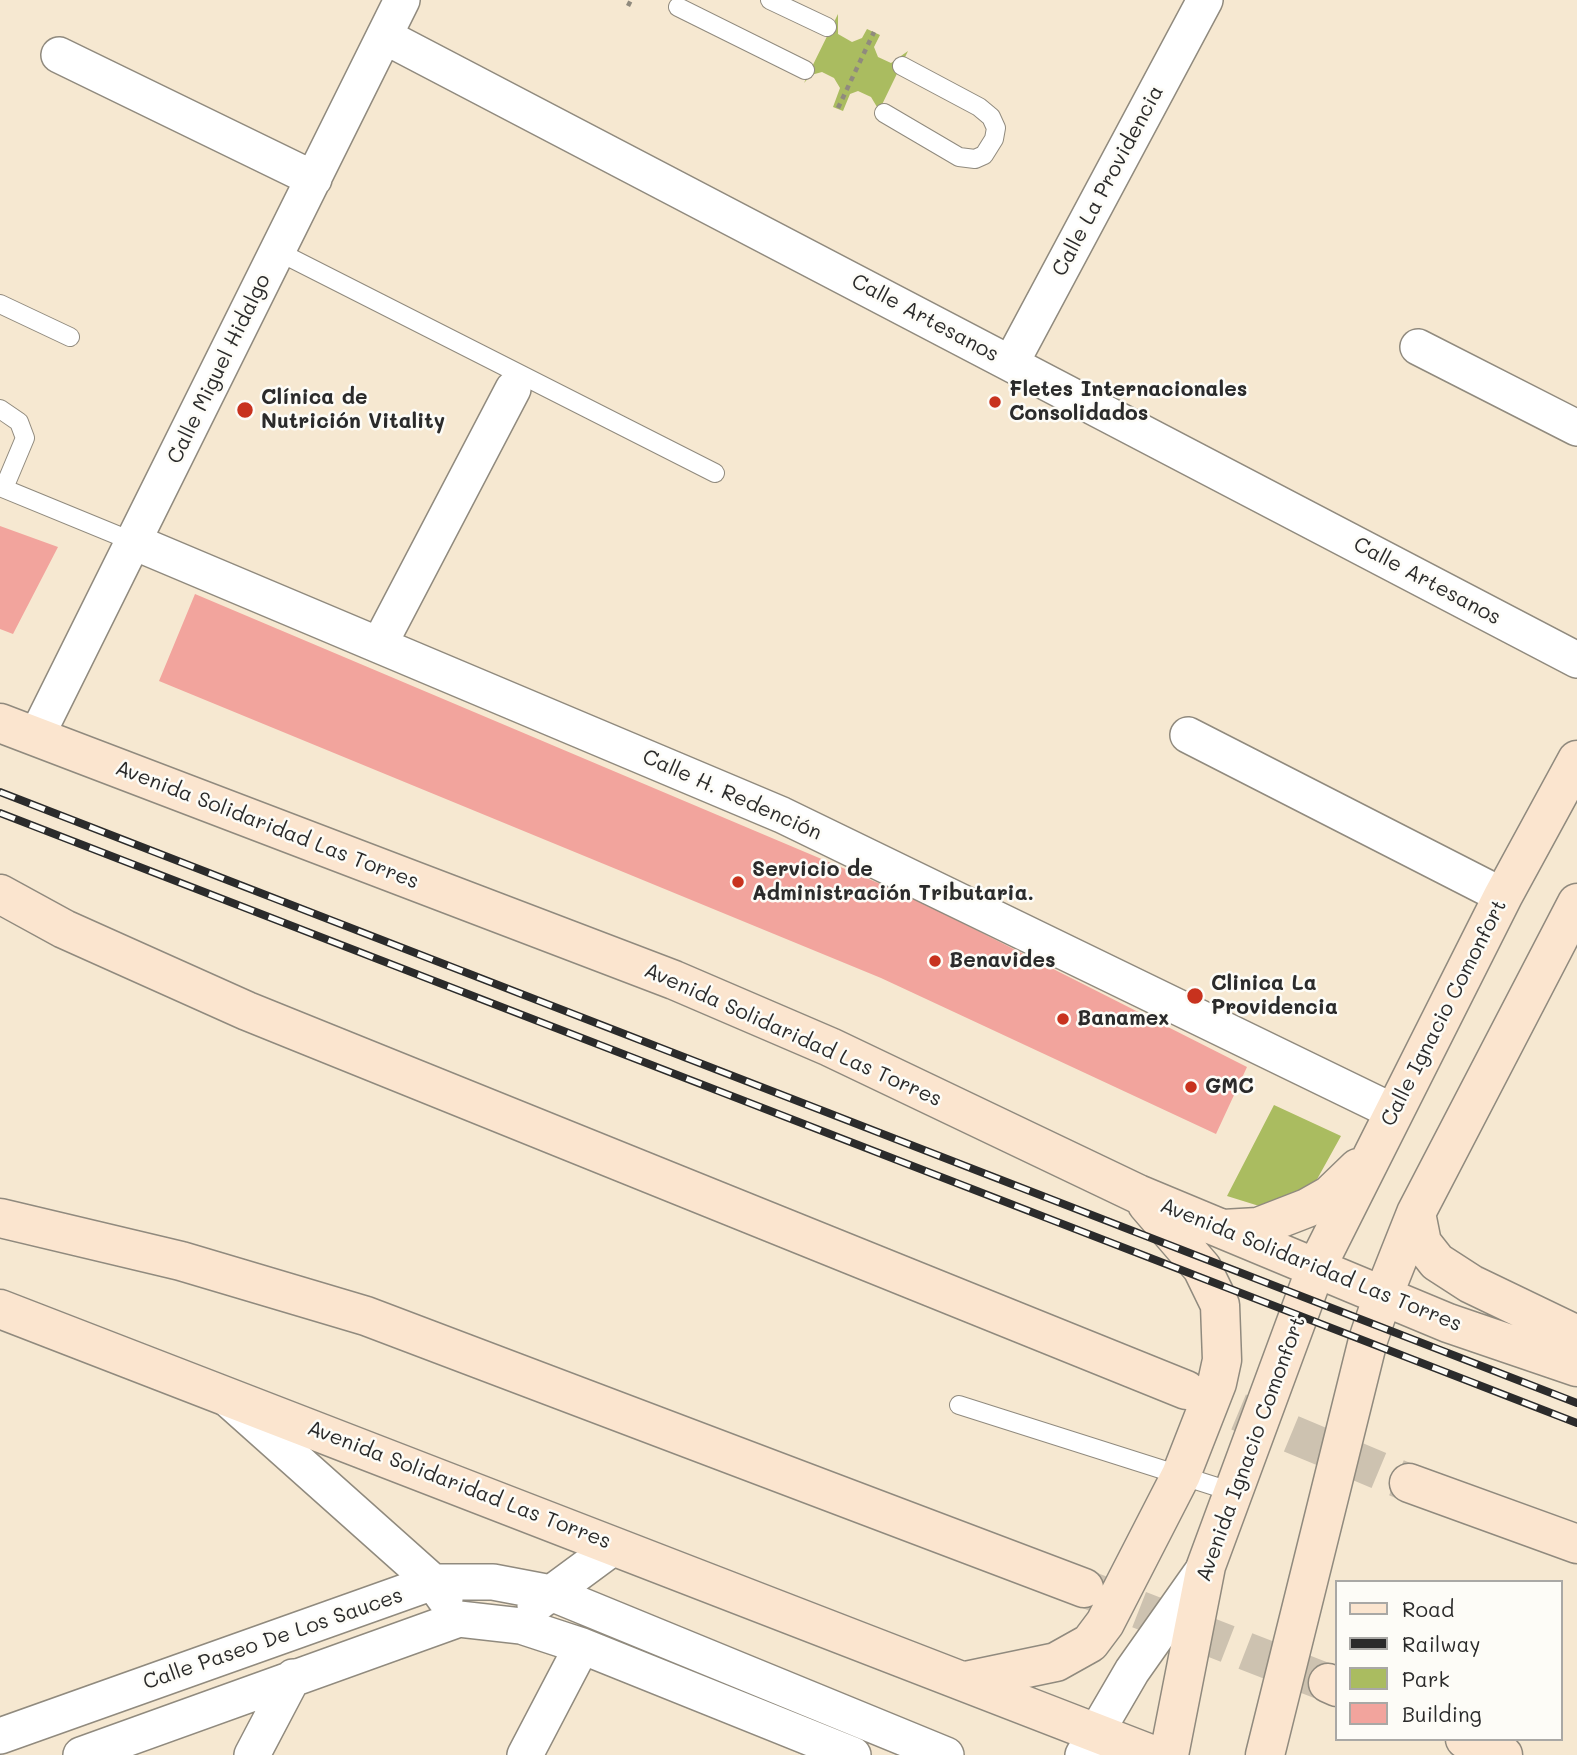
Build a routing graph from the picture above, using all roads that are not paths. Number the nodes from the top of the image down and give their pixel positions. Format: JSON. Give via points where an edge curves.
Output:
{"nodes":[{"id":1,"x":402,"y":0,"type":"edge"},
{"id":2,"x":770,"y":0,"type":"edge"},
{"id":3,"x":1205,"y":0,"type":"edge"},
{"id":4,"x":678,"y":8,"type":"dead end"},
{"id":5,"x":827,"y":27,"type":"dead end"},
{"id":6,"x":384,"y":36,"type":"junction"},
{"id":7,"x":59,"y":55,"type":"dead end"},
{"id":8,"x":902,"y":66,"type":"dead end"},
{"id":9,"x":805,"y":70,"type":"dead end"},
{"id":10,"x":884,"y":113,"type":"dead end"},
{"id":11,"x":314,"y":179,"type":"junction"},
{"id":12,"x":277,"y":251,"type":"junction"},
{"id":13,"x":0,"y":304,"type":"edge"},
{"id":14,"x":70,"y":337,"type":"dead end"},
{"id":15,"x":1418,"y":347,"type":"dead end"},
{"id":16,"x":1011,"y":363,"type":"junction"},
{"id":17,"x":513,"y":389,"type":"dead end"},
{"id":18,"x":0,"y":409,"type":"edge"},
{"id":19,"x":1577,"y":428,"type":"edge"},
{"id":20,"x":715,"y":473,"type":"dead end"},
{"id":21,"x":2,"y":488,"type":"edge"},
{"id":22,"x":134,"y":542,"type":"junction"},
{"id":23,"x":379,"y":645,"type":"junction"},
{"id":24,"x":1577,"y":660,"type":"edge"},
{"id":25,"x":0,"y":723,"type":"edge"},
{"id":26,"x":1188,"y":735,"type":"dead end"},
{"id":27,"x":36,"y":737,"type":"junction"},
{"id":28,"x":1577,"y":760,"type":"edge"},
{"id":29,"x":0,"y":894,"type":"edge"},
{"id":30,"x":1503,"y":896,"type":"junction"},
{"id":31,"x":1577,"y":903,"type":"edge"},
{"id":32,"x":1394,"y":1112,"type":"junction"},
{"id":33,"x":1370,"y":1157,"type":"junction"},
{"id":34,"x":1138,"y":1194,"type":"junction"},
{"id":35,"x":1416,"y":1213,"type":"junction"},
{"id":36,"x":0,"y":1218,"type":"edge"},
{"id":37,"x":1221,"y":1229,"type":"junction"},
{"id":38,"x":1316,"y":1268,"type":"junction"},
{"id":39,"x":1383,"y":1296,"type":"junction"},
{"id":40,"x":0,"y":1309,"type":"edge"},
{"id":41,"x":1577,"y":1335,"type":"edge"},
{"id":42,"x":1577,"y":1367,"type":"edge"},
{"id":43,"x":1186,"y":1390,"type":"tunnel mouth"},
{"id":44,"x":222,"y":1394,"type":"junction"},
{"id":45,"x":959,"y":1405,"type":"dead end"},
{"id":46,"x":1181,"y":1475,"type":"junction"},
{"id":47,"x":1409,"y":1483,"type":"tunnel mouth"},
{"id":48,"x":1233,"y":1492,"type":"junction"},
{"id":49,"x":1577,"y":1544,"type":"edge"},
{"id":50,"x":615,"y":1546,"type":"junction"},
{"id":51,"x":1206,"y":1566,"type":"junction"},
{"id":52,"x":433,"y":1582,"type":"junction"},
{"id":53,"x":1084,"y":1588,"type":"tunnel mouth"},
{"id":54,"x":551,"y":1593,"type":"junction"},
{"id":55,"x":459,"y":1619,"type":"junction"},
{"id":56,"x":510,"y":1624,"type":"junction"},
{"id":57,"x":582,"y":1646,"type":"junction"},
{"id":58,"x":293,"y":1677,"type":"junction"},
{"id":59,"x":965,"y":1681,"type":"junction"},
{"id":60,"x":825,"y":1703,"type":"junction"},
{"id":61,"x":0,"y":1736,"type":"edge"},
{"id":62,"x":1470,"y":1741,"type":"edge"},
{"id":63,"x":1089,"y":1743,"type":"edge"},
{"id":64,"x":804,"y":1746,"type":"edge"},
{"id":65,"x":81,"y":1755,"type":"edge"},
{"id":66,"x":252,"y":1755,"type":"edge"},
{"id":67,"x":525,"y":1755,"type":"edge"},
{"id":68,"x":853,"y":1755,"type":"edge"},
{"id":69,"x":946,"y":1755,"type":"edge"},
{"id":70,"x":1153,"y":1755,"type":"edge"},
{"id":71,"x":1170,"y":1755,"type":"edge"},
{"id":72,"x":1265,"y":1755,"type":"edge"},
{"id":73,"x":1503,"y":1755,"type":"edge"}],
"edges":[{"from":1,"to":6,"type":"street","name":"Calle Miguel Hidalgo"},
{"from":2,"to":5,"type":"lane"},
{"from":3,"to":16,"type":"street","name":"Calle La Providencia"},
{"from":4,"to":9,"type":"lane"},
{"from":6,"to":11,"type":"street","name":"Calle Miguel Hidalgo"},
{"from":6,"to":16,"type":"street","name":"Calle Artesanos"},
{"from":7,"to":11,"type":"street"},
{"from":8,"to":10,"type":"lane","via":[[979,107],[991,117],[994,139],[984,155],[959,157]]},
{"from":11,"to":12,"type":"street","name":"Calle Miguel Hidalgo"},
{"from":12,"to":20,"type":"lane"},
{"from":12,"to":22,"type":"street","name":"Calle Miguel Hidalgo"},
{"from":13,"to":14,"type":"lane"},
{"from":15,"to":19,"type":"street"},
{"from":16,"to":24,"type":"street","name":"Calle Artesanos"},
{"from":17,"to":23,"type":"street"},
{"from":18,"to":21,"type":"lane","via":[[19,422],[25,438]]},
{"from":21,"to":22,"type":"lane"},
{"from":22,"to":23,"type":"street","name":"Calle H. Redención"},
{"from":22,"to":27,"type":"street","name":"Calle Miguel Hidalgo"},
{"from":23,"to":32,"type":"street","name":"Calle H. Redención","via":[[782,815]]},
{"from":25,"to":27,"type":"main road","name":"Avenida Solidaridad Las Torres"},
{"from":26,"to":30,"type":"street"},
{"from":27,"to":34,"type":"main road","name":"Avenida Solidaridad Las Torres","via":[[674,980],[841,1052]]},
{"from":28,"to":30,"type":"main road","name":"Calle Ignacio Comonfort"},
{"from":29,"to":43,"type":"main road","via":[[64,929],[247,1011]]},
{"from":30,"to":32,"type":"main road","name":"Calle Ignacio Comonfort"},
{"from":31,"to":35,"type":"main road"},
{"from":32,"to":33,"type":"main road","name":"Calle Ignacio Comonfort"},
{"from":33,"to":37,"type":"main road","via":[[1330,1195],[1307,1208],[1258,1227]]},
{"from":33,"to":38,"type":"main road","name":"Calle Ignacio Comonfort"},
{"from":34,"to":37,"type":"main road","name":"Avenida Solidaridad Las Torres"},
{"from":34,"to":46,"type":"main road","via":[[1202,1268],[1220,1305],[1222,1360],[1217,1384]]},
{"from":35,"to":39,"type":"main road"},
{"from":35,"to":41,"type":"main road","via":[[1422,1243],[1437,1262],[1471,1284]]},
{"from":36,"to":53,"type":"main road","via":[[181,1261],[366,1315]]},
{"from":37,"to":38,"type":"main road","name":"Avenida Solidaridad Las Torres"},
{"from":38,"to":39,"type":"main road","name":"Avenida Solidaridad Las Torres"},
{"from":38,"to":48,"type":"main road","name":"Avenida Ignacio Comonfort"},
{"from":39,"to":42,"type":"main road","name":"Avenida Solidaridad Las Torres"},
{"from":39,"to":72,"type":"main road","via":[[1368,1340]]},
{"from":40,"to":44,"type":"main road","name":"Avenida Solidaridad Las Torres"},
{"from":44,"to":50,"type":"main road","name":"Avenida Solidaridad Las Torres"},
{"from":44,"to":52,"type":"street"},
{"from":45,"to":46,"type":"lane"},
{"from":46,"to":48,"type":"lane"},
{"from":46,"to":59,"type":"main road","via":[[1105,1623],[1090,1643],[1056,1662]]},
{"from":47,"to":49,"type":"main road"},
{"from":48,"to":51,"type":"main road","name":"Avenida Ignacio Comonfort"},
{"from":50,"to":54,"type":"street"},
{"from":50,"to":59,"type":"main road","name":"Avenida Solidaridad Las Torres"},
{"from":51,"to":63,"type":"street","via":[[1132,1671]]},
{"from":51,"to":71,"type":"main road","name":"Avenida Ignacio Comonfort"},
{"from":52,"to":54,"type":"street","name":"Calle Paseo De Los Sauces","via":[[492,1582]]},
{"from":52,"to":55,"type":"street"},
{"from":52,"to":61,"type":"street","name":"Calle Paseo De Los Sauces"},
{"from":54,"to":56,"type":"street"},
{"from":54,"to":60,"type":"street","name":"Calle Paseo De Los Sauces"},
{"from":55,"to":56,"type":"street","name":"Calle Paseo De Los Sauces"},
{"from":55,"to":58,"type":"street","name":"Calle Paseo De Los Sauces"},
{"from":56,"to":57,"type":"street","name":"Calle Paseo De Los Sauces"},
{"from":57,"to":64,"type":"street","name":"Calle Paseo De Los Sauces"},
{"from":57,"to":67,"type":"street"},
{"from":58,"to":65,"type":"street","name":"Calle Paseo De Los Sauces"},
{"from":58,"to":66,"type":"street"},
{"from":59,"to":63,"type":"main road","name":"Avenida Solidaridad Las Torres"},
{"from":60,"to":64,"type":"street"},
{"from":60,"to":69,"type":"street","name":"Calle Paseo De Los Sauces"},
{"from":62,"to":73,"type":"main road"},
{"from":63,"to":70,"type":"main road","name":"Avenida Solidaridad Las Torres"},
{"from":64,"to":68,"type":"street","name":"Calle Paseo De Los Sauces"}]}
